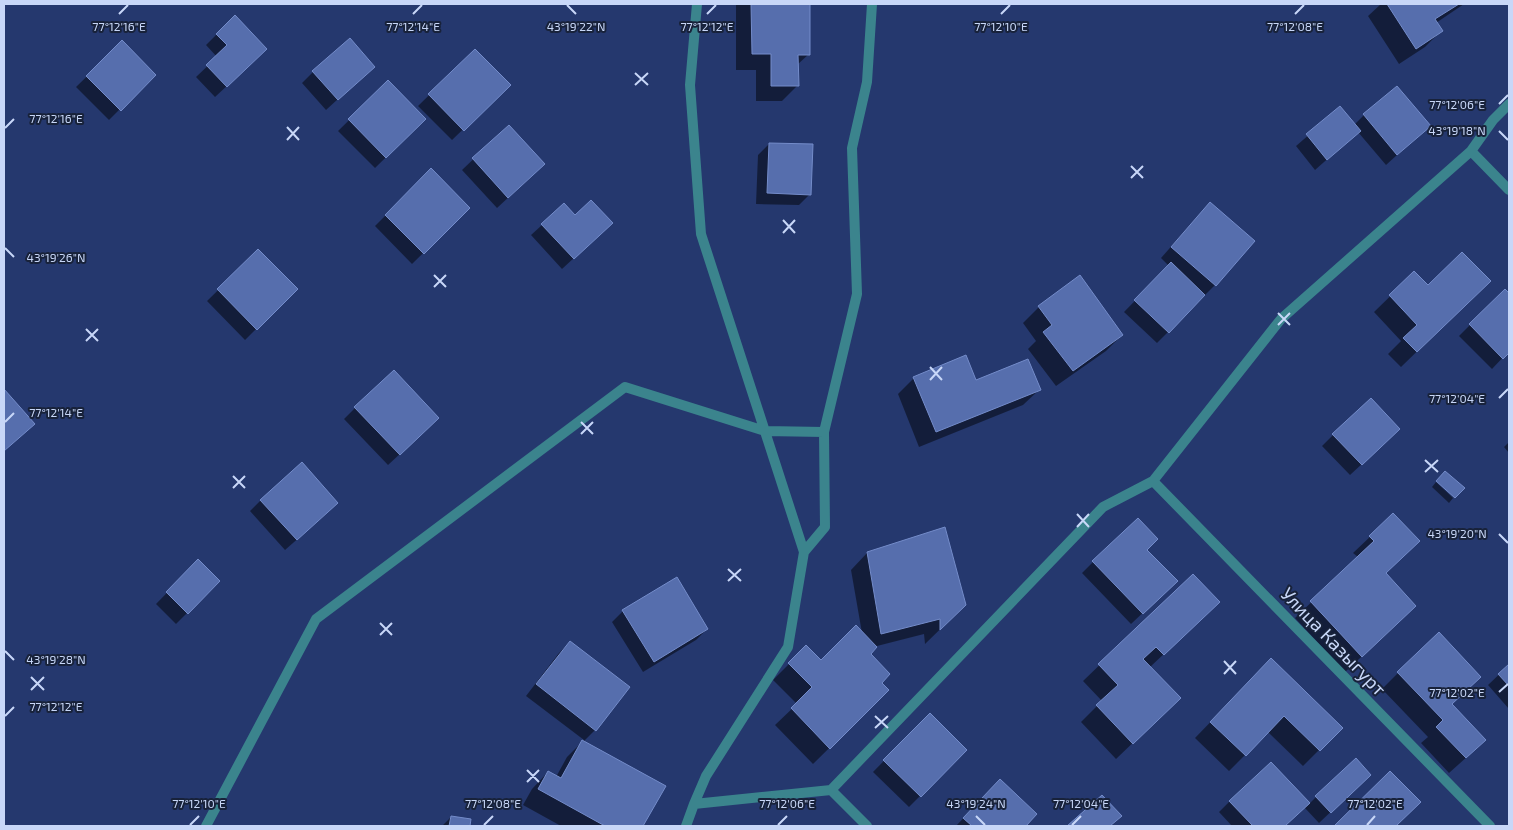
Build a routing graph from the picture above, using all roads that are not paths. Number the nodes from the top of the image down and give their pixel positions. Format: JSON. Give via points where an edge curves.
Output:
{"nodes":[{"id":1,"x":698,"y":4,"type":"edge"},
{"id":2,"x":872,"y":4,"type":"edge"},
{"id":3,"x":1509,"y":104,"type":"edge"},
{"id":4,"x":1471,"y":151,"type":"junction"},
{"id":5,"x":1509,"y":190,"type":"edge"},
{"id":6,"x":764,"y":432,"type":"junction"},
{"id":7,"x":824,"y":432,"type":"junction"},
{"id":8,"x":1153,"y":481,"type":"junction"},
{"id":9,"x":804,"y":552,"type":"junction"},
{"id":10,"x":831,"y":790,"type":"junction"},
{"id":11,"x":694,"y":804,"type":"junction"},
{"id":12,"x":206,"y":826,"type":"edge"},
{"id":13,"x":686,"y":826,"type":"edge"},
{"id":14,"x":867,"y":826,"type":"edge"},
{"id":15,"x":1490,"y":826,"type":"edge"}],
"edges":[{"from":1,"to":6,"type":"street","via":[[690,85],[701,234]]},
{"from":2,"to":7,"type":"street","via":[[867,82],[852,148],[857,294]]},
{"from":3,"to":4,"type":"street"},
{"from":4,"to":5,"type":"street"},
{"from":4,"to":8,"type":"street","via":[[1281,319]]},
{"from":6,"to":7,"type":"street"},
{"from":6,"to":9,"type":"street"},
{"from":6,"to":12,"type":"street","via":[[625,387],[316,619]]},
{"from":7,"to":9,"type":"street","via":[[826,527]]},
{"from":8,"to":10,"type":"street","via":[[1103,507]]},
{"from":8,"to":15,"type":"street","name":"Улица Казыгурт"},
{"from":9,"to":11,"type":"street","via":[[788,647],[706,776]]},
{"from":10,"to":11,"type":"street"},
{"from":10,"to":14,"type":"street"},
{"from":11,"to":13,"type":"street"}]}
